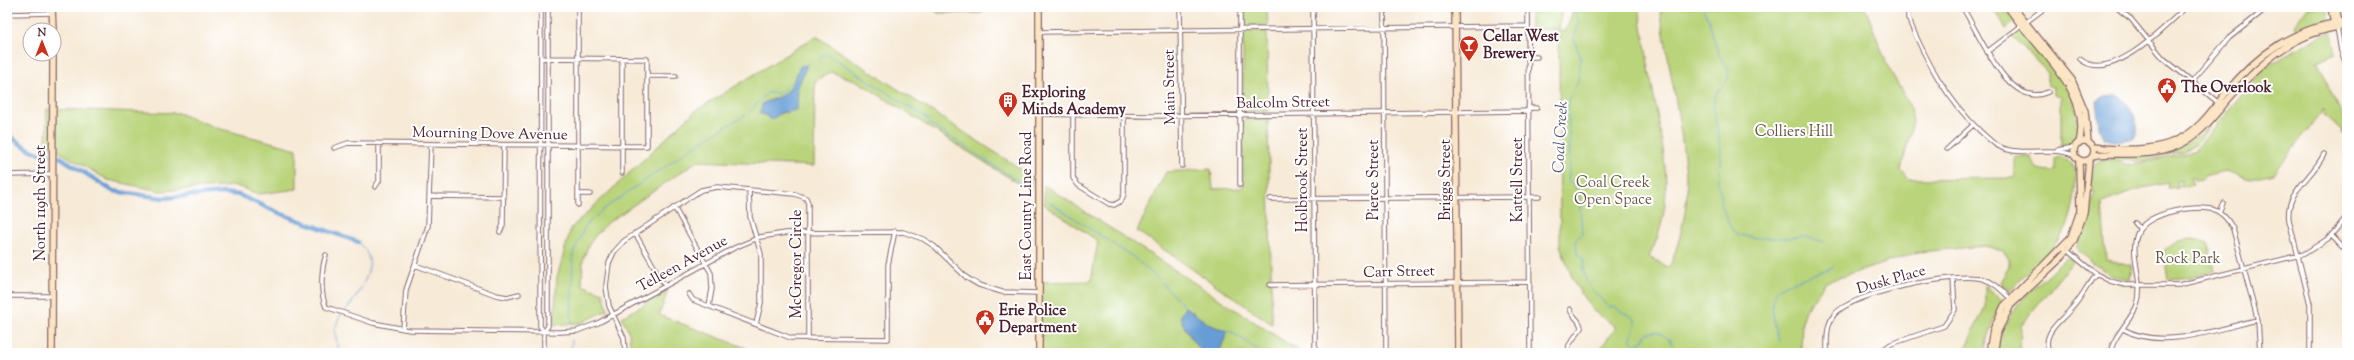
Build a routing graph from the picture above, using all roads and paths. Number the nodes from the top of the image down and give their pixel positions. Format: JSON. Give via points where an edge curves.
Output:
{"nodes":[{"id":1,"x":541,"y":7,"type":"edge"},
{"id":2,"x":548,"y":7,"type":"edge"},
{"id":3,"x":578,"y":7,"type":"edge"},
{"id":4,"x":1180,"y":7,"type":"edge"},
{"id":5,"x":1240,"y":7,"type":"edge"},
{"id":6,"x":1313,"y":7,"type":"edge"},
{"id":7,"x":1384,"y":7,"type":"edge"},
{"id":8,"x":1455,"y":7,"type":"edge"},
{"id":9,"x":1528,"y":7,"type":"edge"},
{"id":10,"x":1911,"y":7,"type":"edge"},
{"id":11,"x":1962,"y":7,"type":"edge"},
{"id":12,"x":2008,"y":7,"type":"edge"},
{"id":13,"x":2013,"y":7,"type":"edge"},
{"id":14,"x":2046,"y":7,"type":"edge"},
{"id":15,"x":2116,"y":7,"type":"edge"},
{"id":16,"x":2186,"y":7,"type":"edge"},
{"id":17,"x":2268,"y":7,"type":"edge"},
{"id":18,"x":2331,"y":7,"type":"edge"},
{"id":19,"x":2336,"y":7,"type":"edge"},
{"id":20,"x":1038,"y":8,"type":"edge"},
{"id":21,"x":52,"y":10,"type":"edge"},
{"id":22,"x":7,"y":14,"type":"edge"},
{"id":23,"x":2347,"y":21,"type":"edge"},
{"id":24,"x":52,"y":22,"type":"edge"},
{"id":25,"x":2023,"y":23,"type":"junction"},
{"id":26,"x":2337,"y":25,"type":"junction"},
{"id":27,"x":1528,"y":26,"type":"junction"},
{"id":28,"x":2347,"y":26,"type":"edge"},
{"id":29,"x":1456,"y":27,"type":"junction"},
{"id":30,"x":1313,"y":28,"type":"junction"},
{"id":31,"x":1384,"y":28,"type":"junction"},
{"id":32,"x":1240,"y":29,"type":"junction"},
{"id":33,"x":1180,"y":30,"type":"junction"},
{"id":34,"x":1038,"y":32,"type":"junction"},
{"id":35,"x":2148,"y":40,"type":"junction"},
{"id":36,"x":1987,"y":52,"type":"junction"},
{"id":37,"x":1528,"y":57,"type":"junction"},
{"id":38,"x":1538,"y":57,"type":"dead end"},
{"id":39,"x":541,"y":58,"type":"junction"},
{"id":40,"x":547,"y":58,"type":"junction"},
{"id":41,"x":579,"y":59,"type":"junction"},
{"id":42,"x":622,"y":59,"type":"junction"},
{"id":43,"x":2080,"y":59,"type":"dead end"},
{"id":44,"x":53,"y":62,"type":"edge"},
{"id":45,"x":2347,"y":66,"type":"edge"},
{"id":46,"x":647,"y":76,"type":"junction"},
{"id":47,"x":676,"y":76,"type":"dead end"},
{"id":48,"x":2192,"y":81,"type":"junction"},
{"id":49,"x":2048,"y":92,"type":"dead end"},
{"id":50,"x":2220,"y":105,"type":"junction"},
{"id":51,"x":1537,"y":108,"type":"dead end"},
{"id":52,"x":1528,"y":110,"type":"junction"},
{"id":53,"x":1385,"y":112,"type":"junction"},
{"id":54,"x":1456,"y":112,"type":"junction"},
{"id":55,"x":1038,"y":114,"type":"junction"},
{"id":56,"x":1073,"y":114,"type":"junction"},
{"id":57,"x":1240,"y":114,"type":"junction"},
{"id":58,"x":1313,"y":114,"type":"junction"},
{"id":59,"x":1124,"y":116,"type":"junction"},
{"id":60,"x":1181,"y":116,"type":"junction"},
{"id":61,"x":1973,"y":125,"type":"junction"},
{"id":62,"x":2088,"y":142,"type":"junction"},
{"id":63,"x":379,"y":144,"type":"junction"},
{"id":64,"x":430,"y":144,"type":"junction"},
{"id":65,"x":504,"y":145,"type":"junction"},
{"id":66,"x":2077,"y":145,"type":"junction"},
{"id":67,"x":542,"y":146,"type":"junction"},
{"id":68,"x":547,"y":146,"type":"junction"},
{"id":69,"x":578,"y":146,"type":"junction"},
{"id":70,"x":622,"y":146,"type":"junction"},
{"id":71,"x":2093,"y":147,"type":"junction"},
{"id":72,"x":334,"y":148,"type":"dead end"},
{"id":73,"x":1947,"y":149,"type":"dead end"},
{"id":74,"x":2054,"y":151,"type":"junction"},
{"id":75,"x":2324,"y":154,"type":"dead end"},
{"id":76,"x":2077,"y":158,"type":"junction"},
{"id":77,"x":2091,"y":158,"type":"junction"},
{"id":78,"x":1182,"y":166,"type":"dead end"},
{"id":79,"x":622,"y":173,"type":"dead end"},
{"id":80,"x":52,"y":174,"type":"junction"},
{"id":81,"x":7,"y":175,"type":"edge"},
{"id":82,"x":1240,"y":185,"type":"dead end"},
{"id":83,"x":375,"y":187,"type":"dead end"},
{"id":84,"x":749,"y":190,"type":"junction"},
{"id":85,"x":578,"y":194,"type":"junction"},
{"id":86,"x":590,"y":194,"type":"dead end"},
{"id":87,"x":430,"y":196,"type":"junction"},
{"id":88,"x":504,"y":197,"type":"junction"},
{"id":89,"x":1457,"y":197,"type":"junction"},
{"id":90,"x":1529,"y":197,"type":"junction"},
{"id":91,"x":1539,"y":197,"type":"dead end"},
{"id":92,"x":1314,"y":198,"type":"junction"},
{"id":93,"x":1385,"y":198,"type":"junction"},
{"id":94,"x":1270,"y":199,"type":"dead end"},
{"id":95,"x":2224,"y":203,"type":"dead end"},
{"id":96,"x":578,"y":205,"type":"dead end"},
{"id":97,"x":674,"y":206,"type":"junction"},
{"id":98,"x":2219,"y":212,"type":"junction"},
{"id":99,"x":2347,"y":216,"type":"edge"},
{"id":100,"x":2135,"y":223,"type":"dead end"},
{"id":101,"x":2140,"y":229,"type":"junction"},
{"id":102,"x":895,"y":231,"type":"junction"},
{"id":103,"x":500,"y":232,"type":"dead end"},
{"id":104,"x":808,"y":232,"type":"junction"},
{"id":105,"x":635,"y":233,"type":"junction"},
{"id":106,"x":2331,"y":236,"type":"junction"},
{"id":107,"x":756,"y":238,"type":"junction"},
{"id":108,"x":2065,"y":249,"type":"junction"},
{"id":109,"x":2347,"y":252,"type":"edge"},
{"id":110,"x":326,"y":255,"type":"dead end"},
{"id":111,"x":2298,"y":256,"type":"junction"},
{"id":112,"x":706,"y":264,"type":"junction"},
{"id":113,"x":415,"y":266,"type":"junction"},
{"id":114,"x":2244,"y":270,"type":"junction"},
{"id":115,"x":2096,"y":274,"type":"junction"},
{"id":116,"x":1953,"y":278,"type":"junction"},
{"id":117,"x":1457,"y":282,"type":"junction"},
{"id":118,"x":1530,"y":282,"type":"junction"},
{"id":119,"x":1386,"y":283,"type":"junction"},
{"id":120,"x":1315,"y":284,"type":"junction"},
{"id":121,"x":1270,"y":285,"type":"dead end"},
{"id":122,"x":665,"y":286,"type":"junction"},
{"id":123,"x":2138,"y":286,"type":"junction"},
{"id":124,"x":1038,"y":293,"type":"junction"},
{"id":125,"x":519,"y":294,"type":"dead end"},
{"id":126,"x":689,"y":294,"type":"dead end"},
{"id":127,"x":7,"y":296,"type":"edge"},
{"id":128,"x":52,"y":296,"type":"junction"},
{"id":129,"x":2012,"y":300,"type":"junction"},
{"id":130,"x":709,"y":306,"type":"junction"},
{"id":131,"x":1570,"y":309,"type":"dead end"},
{"id":132,"x":613,"y":314,"type":"junction"},
{"id":133,"x":2257,"y":320,"type":"junction"},
{"id":134,"x":756,"y":324,"type":"junction"},
{"id":135,"x":402,"y":329,"type":"junction"},
{"id":136,"x":2123,"y":330,"type":"junction"},
{"id":137,"x":544,"y":332,"type":"junction"},
{"id":138,"x":808,"y":339,"type":"junction"},
{"id":139,"x":1884,"y":349,"type":"dead end"},
{"id":140,"x":52,"y":353,"type":"edge"},
{"id":141,"x":544,"y":353,"type":"edge"},
{"id":142,"x":625,"y":353,"type":"edge"},
{"id":143,"x":1039,"y":353,"type":"edge"},
{"id":144,"x":1318,"y":353,"type":"edge"},
{"id":145,"x":1386,"y":353,"type":"edge"},
{"id":146,"x":1458,"y":353,"type":"edge"},
{"id":147,"x":1530,"y":353,"type":"edge"},
{"id":148,"x":1568,"y":353,"type":"edge"},
{"id":149,"x":1827,"y":353,"type":"edge"},
{"id":150,"x":1989,"y":353,"type":"edge"},
{"id":151,"x":1994,"y":353,"type":"edge"},
{"id":152,"x":2049,"y":353,"type":"edge"},
{"id":153,"x":2111,"y":353,"type":"edge"},
{"id":154,"x":2260,"y":353,"type":"edge"},
{"id":155,"x":2310,"y":353,"type":"edge"}],
"edges":[{"from":1,"to":39,"type":"street"},
{"from":2,"to":40,"type":"street"},
{"from":3,"to":41,"type":"street"},
{"from":4,"to":33,"type":"street","name":"Main Street"},
{"from":5,"to":32,"type":"street"},
{"from":6,"to":30,"type":"street","name":"Holbrook Street"},
{"from":7,"to":31,"type":"street","name":"Pierce Street"},
{"from":8,"to":29,"type":"street","name":"Briggs Street"},
{"from":9,"to":27,"type":"street","name":"Kattell Street"},
{"from":10,"to":61,"type":"street","via":[[1908,18],[1929,65],[1941,85]]},
{"from":11,"to":36,"type":"street"},
{"from":12,"to":25,"type":"street"},
{"from":13,"to":25,"type":"street"},
{"from":14,"to":25,"type":"street"},
{"from":15,"to":35,"type":"street","via":[[2131,19]]},
{"from":16,"to":35,"type":"street"},
{"from":17,"to":48,"type":"street","via":[[2229,38]]},
{"from":18,"to":26,"type":"street"},
{"from":19,"to":26,"type":"street"},
{"from":20,"to":34,"type":"street","name":"East County Line Road"},
{"from":21,"to":22,"type":"street"},
{"from":21,"to":24,"type":"street"},
{"from":23,"to":26,"type":"street"},
{"from":25,"to":36,"type":"street"},
{"from":25,"to":62,"type":"street","via":[[2072,80],[2079,92],[2086,117]]},
{"from":25,"to":66,"type":"street","via":[[2067,83],[2075,100],[2081,128]]},
{"from":26,"to":28,"type":"street"},
{"from":26,"to":45,"type":"street","via":[[2341,51]]},
{"from":26,"to":50,"type":"street","via":[[2308,29],[2277,44],[2250,66]]},
{"from":27,"to":29,"type":"street"},
{"from":27,"to":37,"type":"street","name":"Kattell Street"},
{"from":29,"to":31,"type":"street"},
{"from":29,"to":54,"type":"street","name":"Briggs Street"},
{"from":30,"to":31,"type":"street"},
{"from":30,"to":32,"type":"street"},
{"from":30,"to":58,"type":"street","name":"Holbrook Street"},
{"from":31,"to":53,"type":"street","name":"Pierce Street"},
{"from":32,"to":33,"type":"street"},
{"from":32,"to":57,"type":"street"},
{"from":33,"to":34,"type":"street"},
{"from":33,"to":60,"type":"street","name":"Main Street"},
{"from":34,"to":55,"type":"street","name":"East County Line Road"},
{"from":35,"to":43,"type":"street","via":[[2118,62],[2108,66],[2087,65]]},
{"from":35,"to":48,"type":"street","via":[[2163,58]]},
{"from":36,"to":49,"type":"street","via":[[2018,90],[2030,95]]},
{"from":37,"to":38,"type":"street"},
{"from":37,"to":52,"type":"street","name":"Kattell Street"},
{"from":39,"to":40,"type":"street"},
{"from":39,"to":67,"type":"street"},
{"from":40,"to":41,"type":"street"},
{"from":40,"to":68,"type":"street"},
{"from":41,"to":42,"type":"street"},
{"from":41,"to":69,"type":"street"},
{"from":42,"to":46,"type":"street","via":[[647,59]]},
{"from":42,"to":70,"type":"street"},
{"from":44,"to":80,"type":"street","name":"North 119th Street"},
{"from":46,"to":47,"type":"street"},
{"from":46,"to":70,"type":"street","name":"Mourning Dove Avenue","via":[[647,146]]},
{"from":48,"to":50,"type":"street"},
{"from":50,"to":71,"type":"street","via":[[2192,131],[2167,144],[2142,148]]},
{"from":50,"to":77,"type":"street","via":[[2197,133],[2169,150]]},
{"from":51,"to":52,"type":"street","name":"Balcolm Street"},
{"from":52,"to":54,"type":"street","name":"Balcolm Street"},
{"from":52,"to":90,"type":"street","name":"Kattell Street"},
{"from":53,"to":54,"type":"street","name":"Balcolm Street"},
{"from":53,"to":58,"type":"street","name":"Balcolm Street"},
{"from":53,"to":93,"type":"street","name":"Pierce Street"},
{"from":54,"to":89,"type":"street","name":"Briggs Street"},
{"from":55,"to":56,"type":"street","name":"Balcolm Street"},
{"from":55,"to":124,"type":"street","name":"East County Line Road"},
{"from":56,"to":59,"type":"street","name":"Balcolm Street"},
{"from":56,"to":59,"type":"street","via":[[1073,178],[1085,189],[1114,205],[1121,202],[1124,194]]},
{"from":57,"to":58,"type":"street","name":"Balcolm Street"},
{"from":57,"to":60,"type":"street","name":"Balcolm Street"},
{"from":57,"to":82,"type":"street"},
{"from":58,"to":92,"type":"street","name":"Holbrook Street"},
{"from":59,"to":60,"type":"street","name":"Balcolm Street"},
{"from":60,"to":78,"type":"street","name":"Main Street"},
{"from":61,"to":73,"type":"street"},
{"from":61,"to":74,"type":"street","via":[[1994,144],[2004,149]]},
{"from":62,"to":66,"type":"street"},
{"from":62,"to":71,"type":"street"},
{"from":63,"to":64,"type":"street","name":"Mourning Dove Avenue"},
{"from":63,"to":72,"type":"street","name":"Mourning Dove Avenue","via":[[348,143]]},
{"from":63,"to":83,"type":"street","via":[[379,181]]},
{"from":64,"to":65,"type":"street","name":"Mourning Dove Avenue"},
{"from":64,"to":87,"type":"street"},
{"from":65,"to":67,"type":"street","name":"Mourning Dove Avenue"},
{"from":65,"to":88,"type":"street"},
{"from":66,"to":74,"type":"street"},
{"from":66,"to":76,"type":"street"},
{"from":67,"to":68,"type":"street","name":"Mourning Dove Avenue"},
{"from":67,"to":137,"type":"street","via":[[540,326]]},
{"from":68,"to":69,"type":"street","name":"Mourning Dove Avenue"},
{"from":68,"to":137,"type":"street","via":[[548,326]]},
{"from":69,"to":70,"type":"street","name":"Mourning Dove Avenue"},
{"from":69,"to":85,"type":"street"},
{"from":70,"to":79,"type":"street"},
{"from":71,"to":77,"type":"street"},
{"from":74,"to":76,"type":"street"},
{"from":75,"to":111,"type":"street","via":[[2289,204],[2289,218]]},
{"from":76,"to":77,"type":"street"},
{"from":76,"to":108,"type":"street","via":[[2080,211]]},
{"from":77,"to":108,"type":"street","via":[[2084,213],[2079,230]]},
{"from":80,"to":81,"type":"street"},
{"from":80,"to":128,"type":"street","name":"North 119th Street"},
{"from":84,"to":97,"type":"street","name":"McGregor Circle","via":[[708,188]]},
{"from":84,"to":104,"type":"street","name":"McGregor Circle","via":[[803,196],[808,203]]},
{"from":84,"to":107,"type":"street","via":[[749,208]]},
{"from":85,"to":86,"type":"street"},
{"from":85,"to":96,"type":"street"},
{"from":87,"to":88,"type":"street"},
{"from":87,"to":113,"type":"street","via":[[428,226]]},
{"from":88,"to":103,"type":"street","via":[[503,225]]},
{"from":89,"to":90,"type":"street"},
{"from":89,"to":93,"type":"street"},
{"from":89,"to":117,"type":"street","name":"Briggs Street"},
{"from":90,"to":91,"type":"street"},
{"from":90,"to":118,"type":"street","name":"Kattell Street"},
{"from":92,"to":93,"type":"street"},
{"from":92,"to":94,"type":"street"},
{"from":92,"to":120,"type":"street","name":"Holbrook Street"},
{"from":93,"to":119,"type":"street","name":"Pierce Street"},
{"from":95,"to":98,"type":"street"},
{"from":97,"to":105,"type":"street","name":"McGregor Circle"},
{"from":97,"to":112,"type":"street"},
{"from":98,"to":101,"type":"street","via":[[2205,208],[2163,214],[2151,218]]},
{"from":98,"to":114,"type":"street","via":[[2233,229]]},
{"from":99,"to":106,"type":"street"},
{"from":100,"to":101,"type":"street"},
{"from":101,"to":123,"type":"street","via":[[2135,249]]},
{"from":102,"to":104,"type":"street","name":"Telleen Avenue"},
{"from":102,"to":124,"type":"street","name":"Telleen Avenue","via":[[915,236],[934,246],[967,278],[979,285],[1002,292]]},
{"from":102,"to":138,"type":"street","via":[[888,265],[888,339]]},
{"from":104,"to":107,"type":"street","name":"Telleen Avenue","via":[[776,233]]},
{"from":104,"to":138,"type":"street","name":"McGregor Circle"},
{"from":105,"to":122,"type":"street"},
{"from":105,"to":132,"type":"street","name":"McGregor Circle","via":[[614,252],[607,269],[607,296]]},
{"from":106,"to":109,"type":"street"},
{"from":106,"to":111,"type":"street","via":[[2316,248]]},
{"from":107,"to":112,"type":"street","name":"Telleen Avenue"},
{"from":107,"to":134,"type":"street","via":[[761,254],[761,303]]},
{"from":108,"to":115,"type":"street"},
{"from":108,"to":129,"type":"street"},
{"from":110,"to":135,"type":"street","name":"Telleen Avenue","via":[[323,263],[323,300],[326,307],[373,323]]},
{"from":111,"to":114,"type":"street"},
{"from":111,"to":155,"type":"street","via":[[2310,304]]},
{"from":112,"to":122,"type":"street","name":"Telleen Avenue"},
{"from":112,"to":130,"type":"street","via":[[712,282]]},
{"from":113,"to":125,"type":"street","via":[[496,295],[507,297]]},
{"from":113,"to":135,"type":"street","via":[[406,290]]},
{"from":114,"to":123,"type":"street","via":[[2188,284]]},
{"from":114,"to":133,"type":"street"},
{"from":115,"to":123,"type":"street","via":[[2117,283]]},
{"from":115,"to":152,"type":"street","via":[[2072,309],[2050,333],[2047,343]]},
{"from":116,"to":129,"type":"street","name":"Dusk Place","via":[[1983,278]]},
{"from":116,"to":139,"type":"street","via":[[1955,310],[1944,326],[1891,344]]},
{"from":116,"to":149,"type":"street","name":"Dusk Place","via":[[1916,282],[1844,306],[1834,314],[1830,323]]},
{"from":117,"to":118,"type":"street","name":"Carr Street"},
{"from":117,"to":119,"type":"street","name":"Carr Street"},
{"from":117,"to":146,"type":"street","name":"Briggs Street"},
{"from":118,"to":147,"type":"street","name":"Kattell Street"},
{"from":119,"to":120,"type":"street","name":"Carr Street"},
{"from":119,"to":145,"type":"street","name":"Pierce Street"},
{"from":120,"to":121,"type":"street","name":"Carr Street"},
{"from":120,"to":144,"type":"street","name":"Holbrook Street","via":[[1315,348]]},
{"from":122,"to":132,"type":"street","name":"Telleen Avenue"},
{"from":123,"to":136,"type":"street","via":[[2136,306]]},
{"from":124,"to":143,"type":"street","name":"East County Line Road"},
{"from":126,"to":130,"type":"street","via":[[692,300]]},
{"from":127,"to":128,"type":"street"},
{"from":128,"to":140,"type":"street","name":"North 119th Street"},
{"from":129,"to":150,"type":"street","via":[[1998,317]]},
{"from":129,"to":151,"type":"street","via":[[2002,320]]},
{"from":130,"to":134,"type":"street"},
{"from":131,"to":148,"type":"street","via":[[1581,328],[1569,345]]},
{"from":132,"to":137,"type":"street","name":"Telleen Avenue","via":[[577,331]]},
{"from":132,"to":142,"type":"street","name":"McGregor Circle","via":[[624,338]]},
{"from":133,"to":136,"type":"street","via":[[2189,337],[2140,337]]},
{"from":133,"to":154,"type":"street"},
{"from":134,"to":138,"type":"street","via":[[784,337]]},
{"from":135,"to":137,"type":"street","name":"Telleen Avenue"},
{"from":136,"to":153,"type":"street","via":[[2113,343]]},
{"from":137,"to":141,"type":"street"}]}
